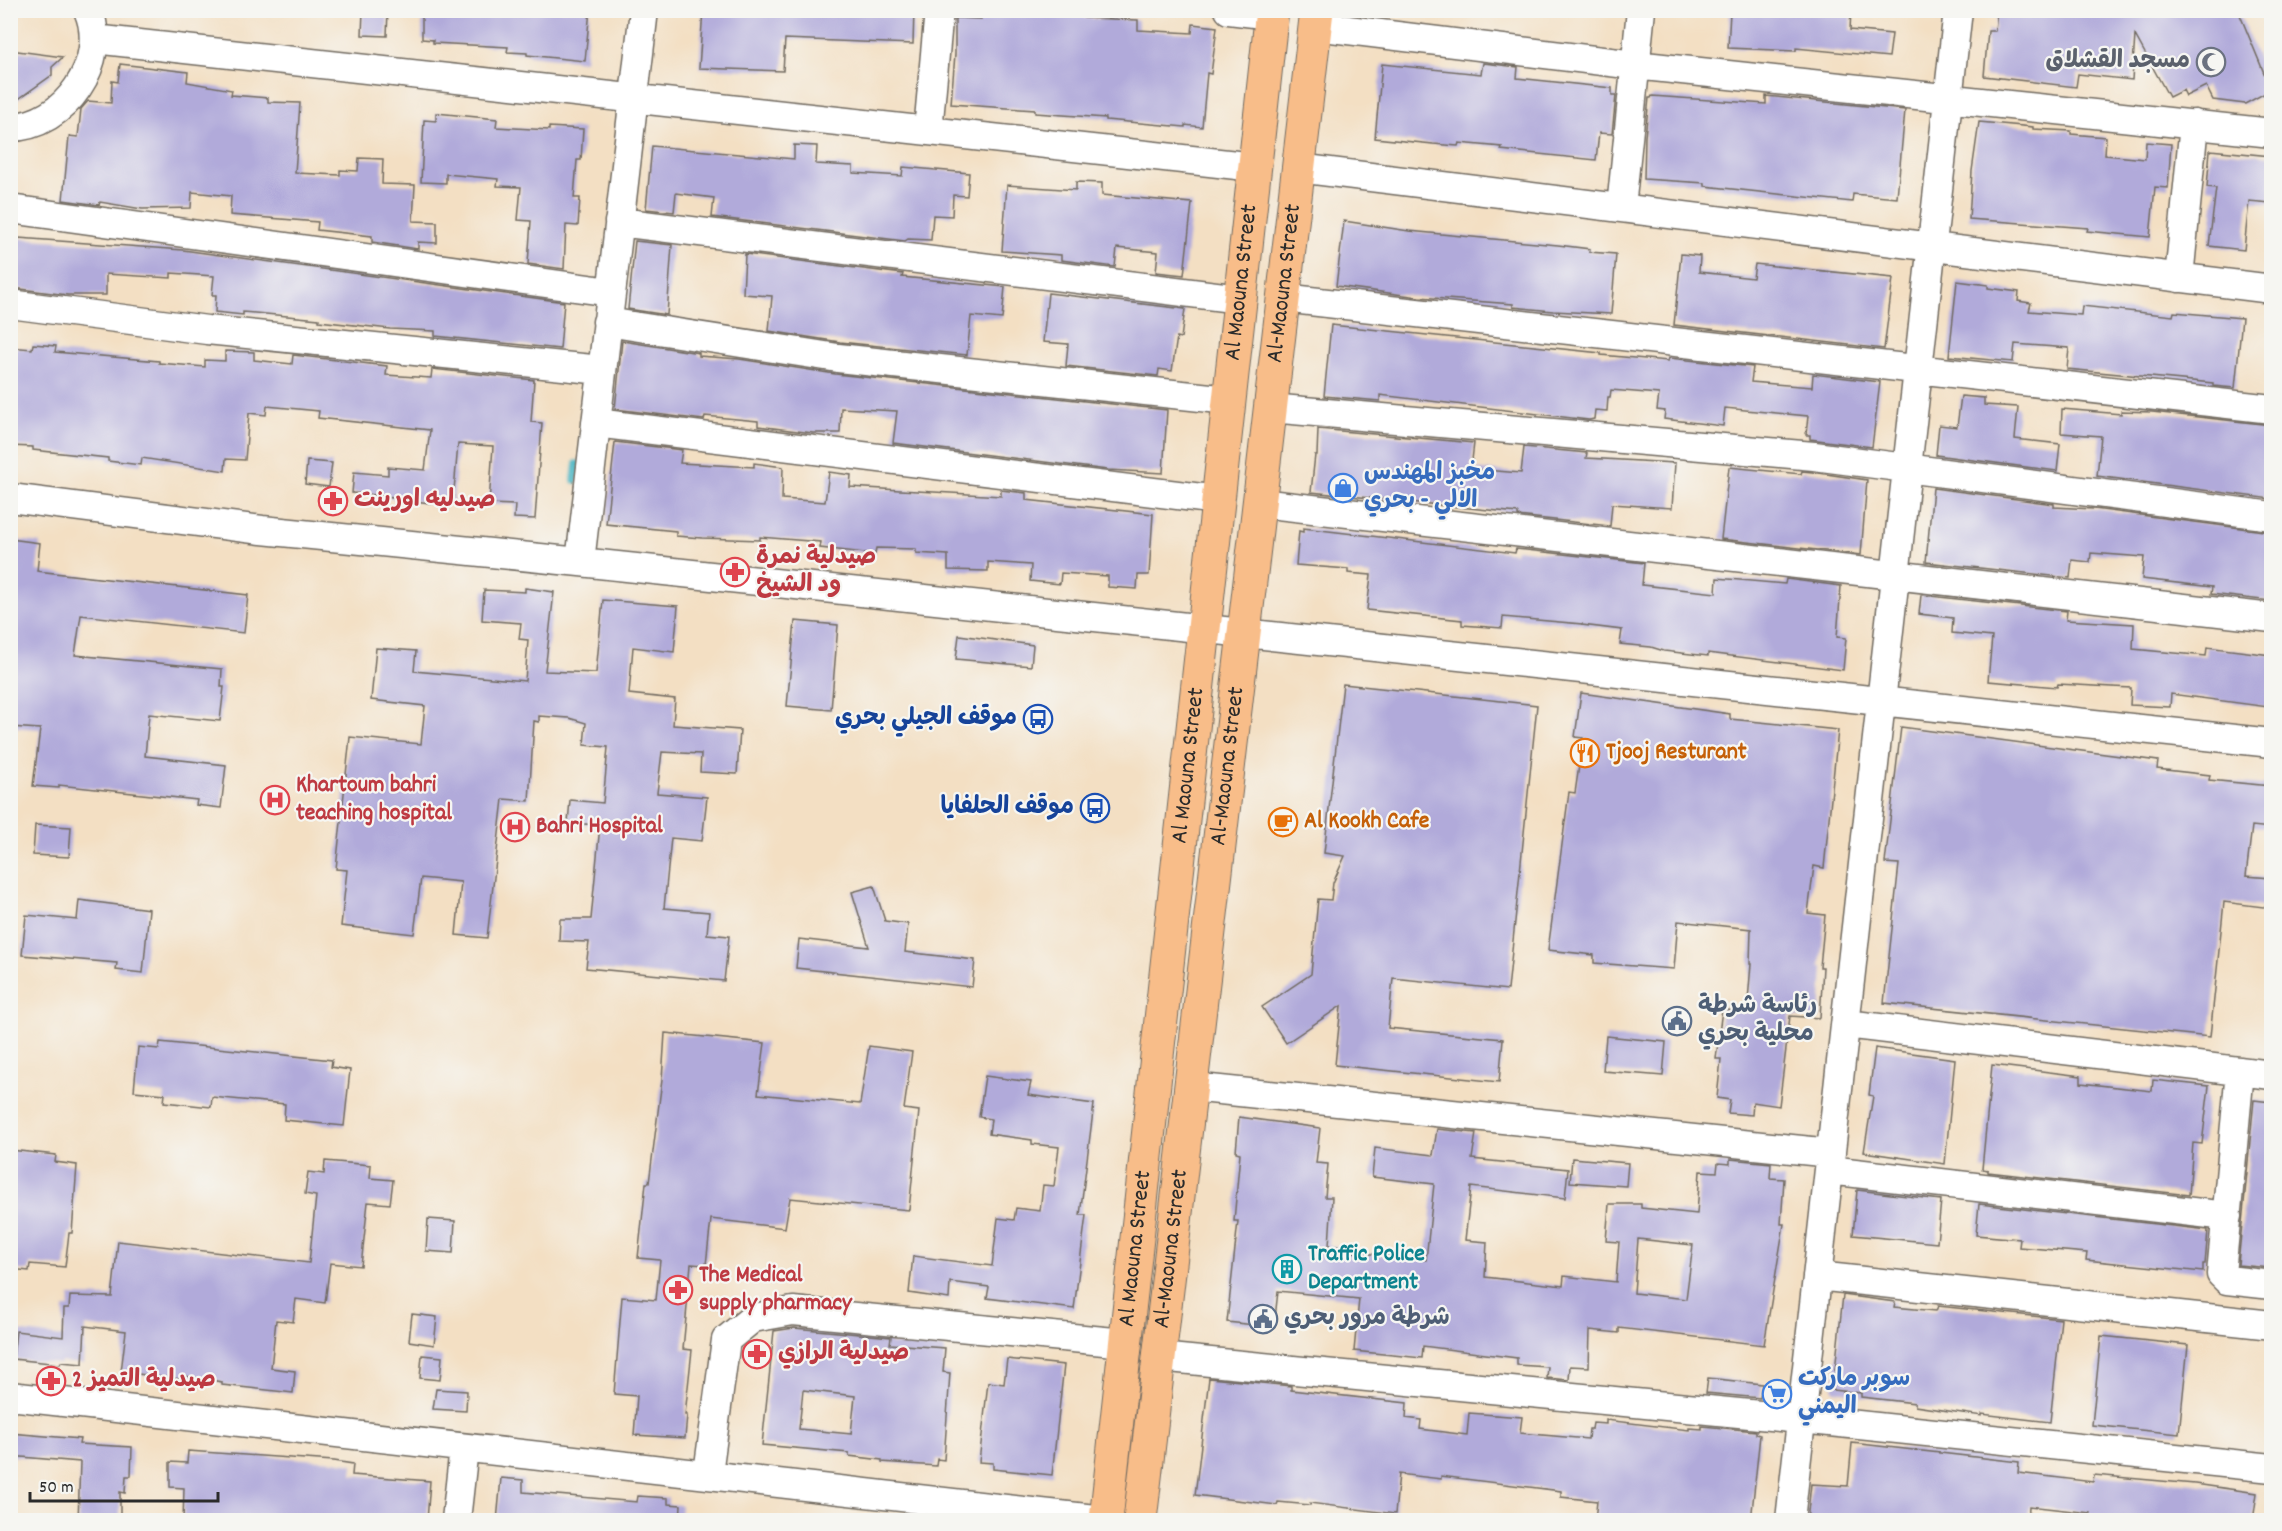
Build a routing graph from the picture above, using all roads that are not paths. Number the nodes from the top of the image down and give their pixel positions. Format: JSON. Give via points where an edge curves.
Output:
{"nodes":[{"id":1,"x":88,"y":10,"type":"edge"},
{"id":2,"x":644,"y":10,"type":"edge"},
{"id":3,"x":939,"y":10,"type":"edge"},
{"id":4,"x":1229,"y":10,"type":"edge"},
{"id":5,"x":1641,"y":10,"type":"edge"},
{"id":6,"x":1958,"y":10,"type":"edge"},
{"id":7,"x":1271,"y":13,"type":"edge"},
{"id":8,"x":1316,"y":18,"type":"edge"},
{"id":9,"x":94,"y":39,"type":"junction"},
{"id":10,"x":1635,"y":65,"type":"junction"},
{"id":11,"x":633,"y":98,"type":"junction"},
{"id":12,"x":1948,"y":98,"type":"junction"},
{"id":13,"x":2194,"y":124,"type":"junction"},
{"id":14,"x":10,"y":127,"type":"edge"},
{"id":15,"x":928,"y":131,"type":"junction"},
{"id":16,"x":2271,"y":134,"type":"edge"},
{"id":17,"x":1255,"y":167,"type":"junction"},
{"id":18,"x":1298,"y":168,"type":"junction"},
{"id":19,"x":1620,"y":208,"type":"junction"},
{"id":20,"x":10,"y":209,"type":"edge"},
{"id":21,"x":619,"y":222,"type":"junction"},
{"id":22,"x":1932,"y":247,"type":"junction"},
{"id":23,"x":2179,"y":278,"type":"junction"},
{"id":24,"x":2271,"y":289,"type":"edge"},
{"id":25,"x":611,"y":292,"type":"junction"},
{"id":26,"x":1283,"y":298,"type":"junction"},
{"id":27,"x":1240,"y":299,"type":"junction"},
{"id":28,"x":10,"y":304,"type":"edge"},
{"id":29,"x":607,"y":322,"type":"junction"},
{"id":30,"x":1918,"y":368,"type":"junction"},
{"id":31,"x":602,"y":370,"type":"junction"},
{"id":32,"x":1229,"y":400,"type":"junction"},
{"id":33,"x":1270,"y":408,"type":"junction"},
{"id":34,"x":2271,"y":409,"type":"edge"},
{"id":35,"x":596,"y":423,"type":"junction"},
{"id":36,"x":1907,"y":468,"type":"junction"},
{"id":37,"x":10,"y":498,"type":"edge"},
{"id":38,"x":1218,"y":500,"type":"junction"},
{"id":39,"x":1259,"y":503,"type":"junction"},
{"id":40,"x":2271,"y":516,"type":"edge"},
{"id":41,"x":580,"y":562,"type":"junction"},
{"id":42,"x":1895,"y":576,"type":"junction"},
{"id":43,"x":2271,"y":618,"type":"edge"},
{"id":44,"x":1204,"y":630,"type":"junction"},
{"id":45,"x":1244,"y":634,"type":"junction"},
{"id":46,"x":1881,"y":702,"type":"junction"},
{"id":47,"x":2271,"y":743,"type":"edge"},
{"id":48,"x":1845,"y":1024,"type":"junction"},
{"id":49,"x":2240,"y":1071,"type":"junction"},
{"id":50,"x":2271,"y":1075,"type":"edge"},
{"id":51,"x":1191,"y":1087,"type":"junction"},
{"id":52,"x":1830,"y":1161,"type":"junction"},
{"id":53,"x":2227,"y":1216,"type":"junction"},
{"id":54,"x":1817,"y":1276,"type":"junction"},
{"id":55,"x":2271,"y":1285,"type":"edge"},
{"id":56,"x":2271,"y":1325,"type":"edge"},
{"id":57,"x":1125,"y":1343,"type":"junction"},
{"id":58,"x":1159,"y":1357,"type":"junction"},
{"id":59,"x":10,"y":1396,"type":"edge"},
{"id":60,"x":1802,"y":1419,"type":"junction"},
{"id":61,"x":464,"y":1448,"type":"junction"},
{"id":62,"x":2271,"y":1468,"type":"edge"},
{"id":63,"x":708,"y":1473,"type":"junction"},
{"id":64,"x":456,"y":1521,"type":"edge"},
{"id":65,"x":1105,"y":1521,"type":"edge"},
{"id":66,"x":1140,"y":1521,"type":"edge"},
{"id":67,"x":1790,"y":1521,"type":"edge"}],
"edges":[{"from":1,"to":9,"type":"street"},
{"from":2,"to":11,"type":"street"},
{"from":3,"to":15,"type":"street"},
{"from":4,"to":7,"type":"street"},
{"from":5,"to":10,"type":"street"},
{"from":6,"to":12,"type":"street"},
{"from":7,"to":17,"type":"highway","name":"Al Maouna Street"},
{"from":8,"to":10,"type":"street"},
{"from":8,"to":18,"type":"highway","name":"Al-Maouna Street"},
{"from":9,"to":11,"type":"street"},
{"from":9,"to":14,"type":"street","via":[[89,67],[61,108],[40,120]]},
{"from":10,"to":12,"type":"street"},
{"from":10,"to":19,"type":"street"},
{"from":11,"to":15,"type":"street"},
{"from":11,"to":21,"type":"street"},
{"from":12,"to":13,"type":"street"},
{"from":12,"to":22,"type":"street"},
{"from":13,"to":16,"type":"street"},
{"from":13,"to":23,"type":"street"},
{"from":15,"to":17,"type":"street"},
{"from":17,"to":27,"type":"highway","name":"Al Maouna Street"},
{"from":18,"to":19,"type":"street"},
{"from":18,"to":26,"type":"highway","name":"Al-Maouna Street"},
{"from":19,"to":22,"type":"street"},
{"from":20,"to":25,"type":"street"},
{"from":21,"to":25,"type":"street"},
{"from":21,"to":27,"type":"street"},
{"from":22,"to":23,"type":"street"},
{"from":22,"to":30,"type":"street"},
{"from":23,"to":24,"type":"street"},
{"from":25,"to":29,"type":"street"},
{"from":26,"to":30,"type":"street"},
{"from":26,"to":33,"type":"highway","name":"Al-Maouna Street"},
{"from":27,"to":32,"type":"highway","name":"Al Maouna Street"},
{"from":28,"to":31,"type":"street","via":[[207,330]]},
{"from":29,"to":31,"type":"street"},
{"from":29,"to":32,"type":"street","via":[[838,358]]},
{"from":30,"to":34,"type":"street"},
{"from":30,"to":36,"type":"street"},
{"from":31,"to":35,"type":"street"},
{"from":32,"to":38,"type":"highway","name":"Al Maouna Street"},
{"from":33,"to":36,"type":"street","via":[[1815,456]]},
{"from":33,"to":39,"type":"highway","name":"Al-Maouna Street"},
{"from":35,"to":38,"type":"street"},
{"from":35,"to":41,"type":"street"},
{"from":36,"to":40,"type":"street"},
{"from":36,"to":42,"type":"street"},
{"from":37,"to":41,"type":"street","via":[[262,530]]},
{"from":38,"to":44,"type":"highway","name":"Al Maouna Street"},
{"from":39,"to":42,"type":"street"},
{"from":39,"to":45,"type":"highway","name":"Al-Maouna Street"},
{"from":41,"to":44,"type":"street"},
{"from":42,"to":43,"type":"street"},
{"from":42,"to":46,"type":"street"},
{"from":44,"to":45,"type":"street"},
{"from":44,"to":57,"type":"highway","name":"Al Maouna Street"},
{"from":45,"to":46,"type":"street"},
{"from":45,"to":51,"type":"highway","name":"Al-Maouna Street"},
{"from":46,"to":47,"type":"street"},
{"from":46,"to":48,"type":"street"},
{"from":48,"to":49,"type":"street"},
{"from":48,"to":52,"type":"street"},
{"from":49,"to":50,"type":"street"},
{"from":49,"to":53,"type":"street"},
{"from":51,"to":52,"type":"street"},
{"from":51,"to":58,"type":"highway","name":"Al-Maouna Street"},
{"from":52,"to":53,"type":"street"},
{"from":52,"to":54,"type":"street"},
{"from":53,"to":55,"type":"street","via":[[2223,1278]]},
{"from":54,"to":56,"type":"street"},
{"from":54,"to":60,"type":"street"},
{"from":57,"to":63,"type":"street","via":[[793,1311],[753,1318],[726,1340]]},
{"from":57,"to":65,"type":"highway","name":"Al Maouna Street"},
{"from":58,"to":60,"type":"street"},
{"from":58,"to":66,"type":"highway","name":"Al-Maouna Street"},
{"from":59,"to":61,"type":"street"},
{"from":60,"to":62,"type":"street"},
{"from":60,"to":67,"type":"street"},
{"from":61,"to":63,"type":"street"},
{"from":61,"to":64,"type":"street"},
{"from":63,"to":65,"type":"street"}]}
